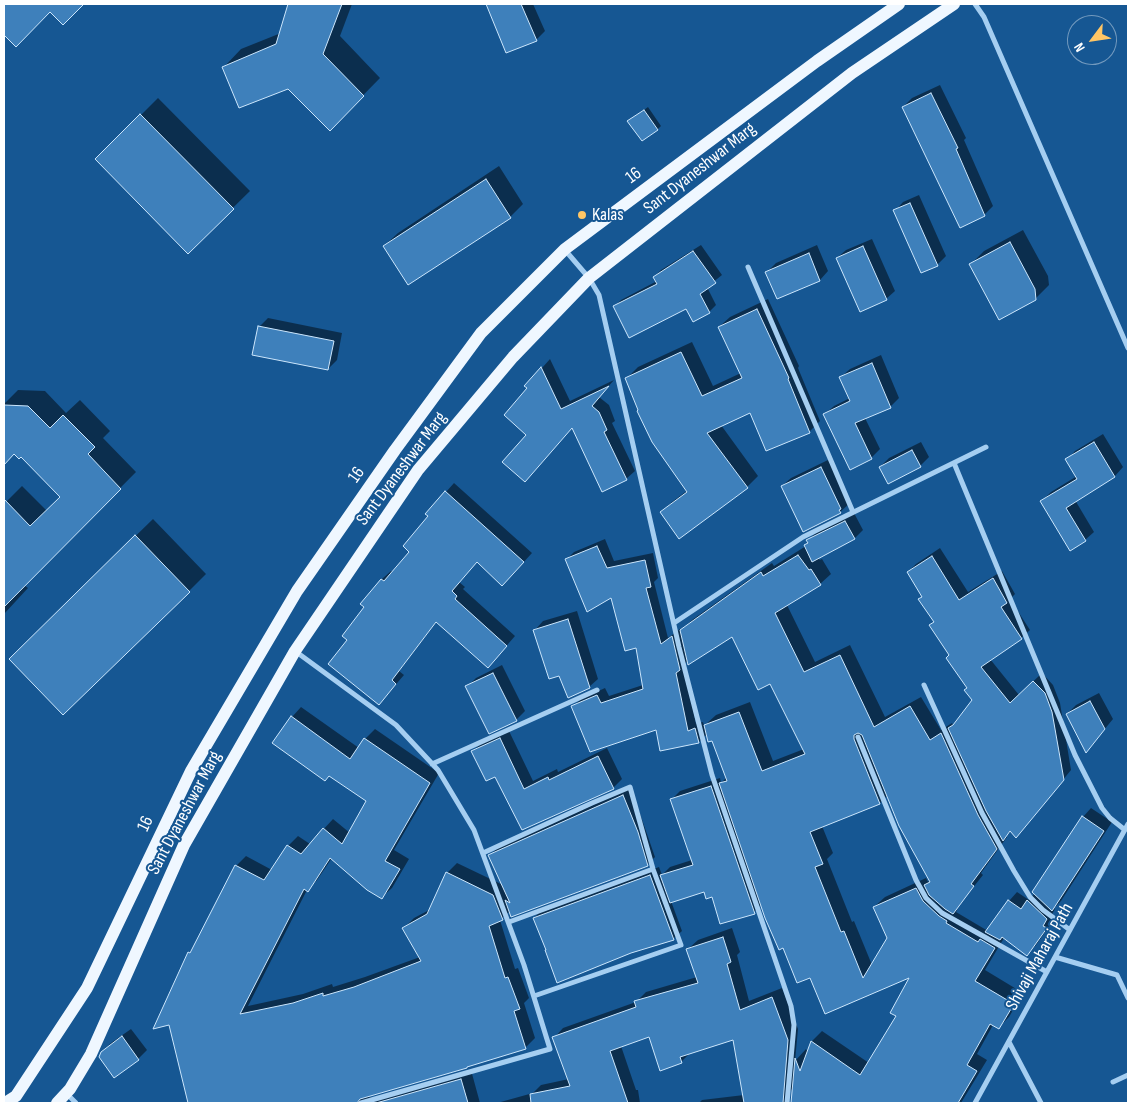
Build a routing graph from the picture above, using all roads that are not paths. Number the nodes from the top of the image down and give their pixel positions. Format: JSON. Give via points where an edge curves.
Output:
{"nodes":[{"id":1,"x":899,"y":4,"type":"edge"},
{"id":2,"x":954,"y":4,"type":"edge"},
{"id":3,"x":975,"y":4,"type":"edge"},
{"id":4,"x":565,"y":249,"type":"junction"},
{"id":5,"x":748,"y":267,"type":"dead end"},
{"id":6,"x":589,"y":278,"type":"junction"},
{"id":7,"x":1128,"y":348,"type":"edge"},
{"id":8,"x":986,"y":447,"type":"dead end"},
{"id":9,"x":954,"y":463,"type":"junction"},
{"id":10,"x":853,"y":512,"type":"junction"},
{"id":11,"x":674,"y":623,"type":"junction"},
{"id":12,"x":295,"y":651,"type":"junction"},
{"id":13,"x":924,"y":685,"type":"dead end"},
{"id":14,"x":597,"y":690,"type":"dead end"},
{"id":15,"x":858,"y":737,"type":"dead end"},
{"id":16,"x":432,"y":764,"type":"junction"},
{"id":17,"x":1128,"y":824,"type":"edge"},
{"id":18,"x":1125,"y":830,"type":"junction"},
{"id":19,"x":483,"y":853,"type":"junction"},
{"id":20,"x":653,"y":869,"type":"junction"},
{"id":21,"x":508,"y":922,"type":"junction"},
{"id":22,"x":1070,"y":930,"type":"junction"},
{"id":23,"x":1055,"y":957,"type":"junction"},
{"id":24,"x":1047,"y":972,"type":"junction"},
{"id":25,"x":534,"y":996,"type":"junction"},
{"id":26,"x":1128,"y":998,"type":"edge"},
{"id":27,"x":1009,"y":1042,"type":"junction"},
{"id":28,"x":1128,"y":1075,"type":"edge"},
{"id":29,"x":1113,"y":1082,"type":"dead end"},
{"id":30,"x":66,"y":1093,"type":"junction"},
{"id":31,"x":21,"y":1100,"type":"edge"},
{"id":32,"x":5,"y":1103,"type":"edge"},
{"id":33,"x":57,"y":1103,"type":"edge"},
{"id":34,"x":76,"y":1103,"type":"edge"},
{"id":35,"x":361,"y":1103,"type":"edge"},
{"id":36,"x":787,"y":1103,"type":"edge"},
{"id":37,"x":974,"y":1103,"type":"edge"},
{"id":38,"x":1041,"y":1103,"type":"edge"}],
"edges":[{"from":1,"to":4,"type":"main road","name":"16","via":[[817,61]]},
{"from":2,"to":6,"type":"main road","name":"Sant Dyaneshwar Marg","via":[[852,73]]},
{"from":3,"to":7,"type":"street","via":[[984,17]]},
{"from":4,"to":6,"type":"street"},
{"from":4,"to":31,"type":"main road","name":"16","via":[[481,333],[297,591],[191,771],[87,988]]},
{"from":5,"to":10,"type":"street"},
{"from":6,"to":11,"type":"street","via":[[599,295]]},
{"from":6,"to":12,"type":"main road","name":"Sant Dyaneshwar Marg","via":[[513,357],[418,470]]},
{"from":8,"to":9,"type":"street"},
{"from":9,"to":10,"type":"street"},
{"from":9,"to":18,"type":"street","via":[[1075,755],[1102,808]]},
{"from":10,"to":11,"type":"street","via":[[804,537]]},
{"from":11,"to":36,"type":"street","via":[[712,775],[791,1006],[794,1025]]},
{"from":12,"to":16,"type":"street","via":[[396,724]]},
{"from":12,"to":30,"type":"main road","name":"Sant Dyaneshwar Marg","via":[[184,845],[91,1054]]},
{"from":13,"to":22,"type":"street","via":[[982,813],[1014,871],[1030,897]]},
{"from":14,"to":16,"type":"street"},
{"from":15,"to":24,"type":"street","via":[[926,898],[942,913]]},
{"from":16,"to":19,"type":"street","via":[[474,830]]},
{"from":17,"to":18,"type":"street","name":"Shivaji Maharaj Path"},
{"from":18,"to":22,"type":"street","name":"Shivaji Maharaj Path"},
{"from":19,"to":20,"type":"street","via":[[630,787]]},
{"from":19,"to":21,"type":"street"},
{"from":20,"to":21,"type":"street"},
{"from":20,"to":25,"type":"street","via":[[681,945]]},
{"from":21,"to":25,"type":"street"},
{"from":22,"to":23,"type":"street","name":"Shivaji Maharaj Path"},
{"from":23,"to":24,"type":"street","name":"Shivaji Maharaj Path"},
{"from":23,"to":26,"type":"street","via":[[1117,975]]},
{"from":24,"to":27,"type":"street","name":"Shivaji Maharaj Path"},
{"from":25,"to":35,"type":"street","via":[[550,1049]]},
{"from":27,"to":37,"type":"street","name":"Shivaji Maharaj Path"},
{"from":27,"to":38,"type":"street"},
{"from":28,"to":29,"type":"street"},
{"from":30,"to":33,"type":"main road","name":"Sant Dyaneshwar Marg"},
{"from":30,"to":34,"type":"street"},
{"from":31,"to":32,"type":"main road","name":"16"}]}
